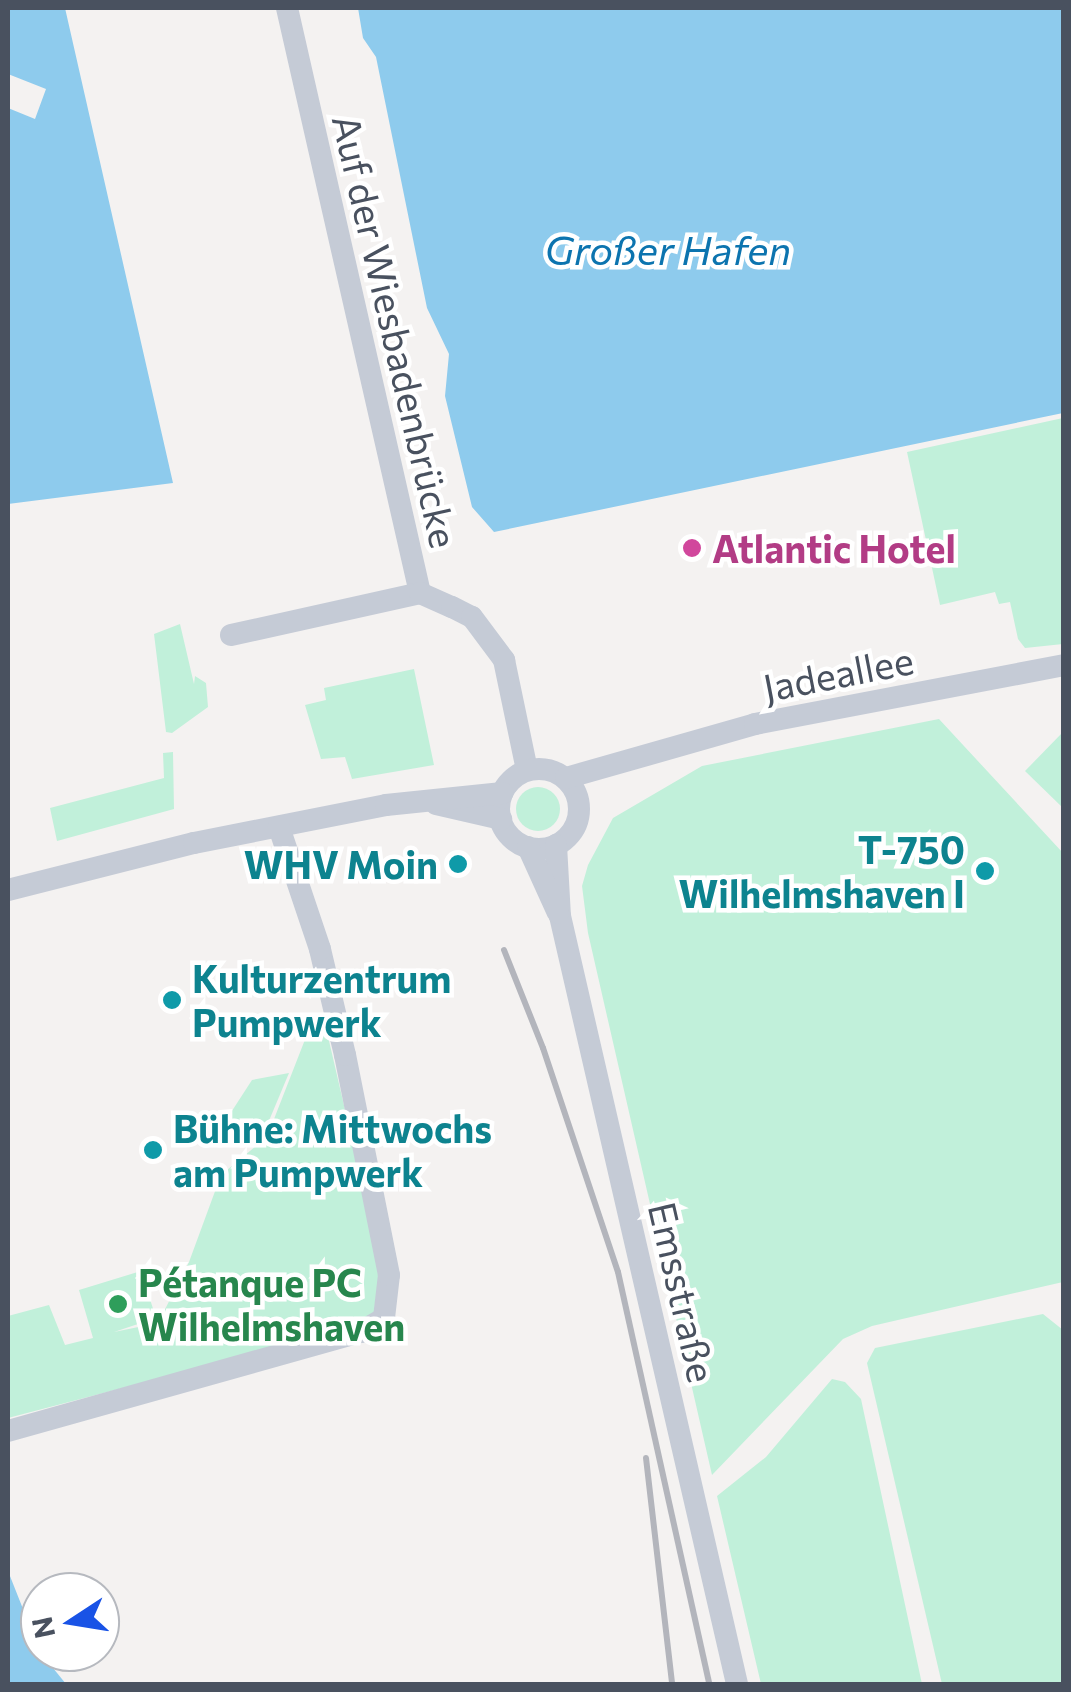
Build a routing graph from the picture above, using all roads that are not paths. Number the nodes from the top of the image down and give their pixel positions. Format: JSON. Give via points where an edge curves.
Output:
{"nodes":[{"id":1,"x":287,"y":8,"type":"edge"},
{"id":2,"x":420,"y":592,"type":"junction"},
{"id":3,"x":231,"y":635,"type":"dead end"},
{"id":4,"x":1064,"y":665,"type":"edge"},
{"id":5,"x":629,"y":764,"type":"junction"},
{"id":6,"x":527,"y":770,"type":"junction"},
{"id":7,"x":566,"y":778,"type":"junction"},
{"id":8,"x":502,"y":794,"type":"junction"},
{"id":9,"x":430,"y":802,"type":"junction"},
{"id":10,"x":579,"y":804,"type":"junction"},
{"id":11,"x":501,"y":819,"type":"junction"},
{"id":12,"x":279,"y":826,"type":"junction"},
{"id":13,"x":556,"y":845,"type":"junction"},
{"id":14,"x":528,"y":847,"type":"junction"},
{"id":15,"x":8,"y":890,"type":"edge"},
{"id":16,"x":560,"y":916,"type":"junction"},
{"id":17,"x":8,"y":1431,"type":"edge"},
{"id":18,"x":738,"y":1684,"type":"edge"}],
"edges":[{"from":1,"to":2,"type":"street","name":"Auf der Wiesbadenbrücke"},
{"from":2,"to":3,"type":"street","name":"Auf der Wiesbadenbrücke"},
{"from":2,"to":6,"type":"street","name":"Auf der Wiesbadenbrücke","via":[[472,617],[490,636],[504,660]]},
{"from":4,"to":5,"type":"street","name":"Jadeallee","via":[[755,724]]},
{"from":5,"to":7,"type":"street","name":"Jadeallee"},
{"from":5,"to":10,"type":"street","name":"Jadeallee"},
{"from":6,"to":7,"type":"street","via":[[548,769]]},
{"from":6,"to":8,"type":"street"},
{"from":7,"to":10,"type":"street"},
{"from":8,"to":9,"type":"street"},
{"from":8,"to":11,"type":"street"},
{"from":9,"to":11,"type":"street"},
{"from":9,"to":12,"type":"street"},
{"from":10,"to":13,"type":"street","via":[[574,828]]},
{"from":11,"to":14,"type":"street","via":[[511,837]]},
{"from":12,"to":15,"type":"street"},
{"from":12,"to":17,"type":"street","via":[[320,949],[348,1068],[389,1275],[384,1318],[361,1332]]},
{"from":13,"to":14,"type":"street"},
{"from":13,"to":16,"type":"street","name":"Emsstraße"},
{"from":14,"to":16,"type":"street","name":"Emsstraße"},
{"from":16,"to":18,"type":"street","name":"Emsstraße"}]}
